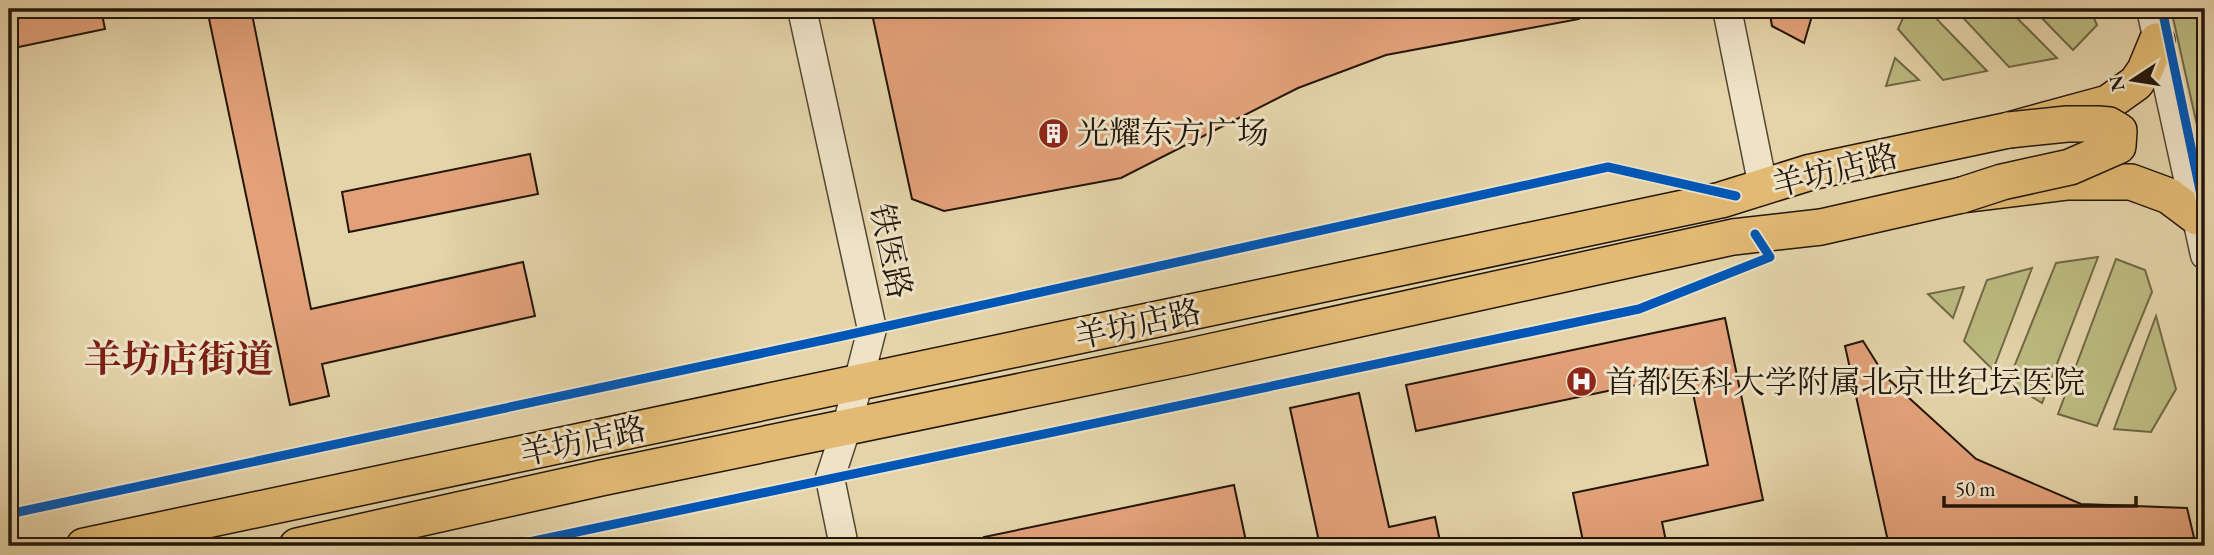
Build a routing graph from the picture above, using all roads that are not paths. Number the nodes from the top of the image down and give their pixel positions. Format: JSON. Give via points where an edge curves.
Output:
{"nodes":[{"id":1,"x":802,"y":9,"type":"edge"},
{"id":2,"x":1727,"y":9,"type":"edge"},
{"id":3,"x":2151,"y":40,"type":"edge"},
{"id":4,"x":2009,"y":130,"type":"junction"},
{"id":5,"x":1763,"y":187,"type":"junction"},
{"id":6,"x":1962,"y":195,"type":"junction"},
{"id":7,"x":2197,"y":217,"type":"junction"},
{"id":8,"x":2205,"y":255,"type":"edge"},
{"id":9,"x":857,"y":384,"type":"junction"},
{"id":10,"x":847,"y":426,"type":"junction"},
{"id":11,"x":84,"y":546,"type":"edge"},
{"id":12,"x":297,"y":546,"type":"edge"},
{"id":13,"x":844,"y":546,"type":"edge"}],
"edges":[{"from":1,"to":9,"type":"street","name":"铁医路","via":[[872,329]]},
{"from":2,"to":5,"type":"street"},
{"from":3,"to":4,"type":"main road","name":"羊坊店路","bridge":true,"via":[[2136,83],[2108,103]]},
{"from":3,"to":7,"type":"street"},
{"from":4,"to":5,"type":"main road","name":"羊坊店路","via":[[1811,172]]},
{"from":4,"to":6,"type":"main road","bridge":true,"via":[[2109,125],[2119,131],[2118,146],[2070,167]]},
{"from":5,"to":9,"type":"main road","name":"羊坊店路","via":[[1721,200]]},
{"from":6,"to":7,"type":"main road","name":"羊坊店路","bridge":true,"via":[[2067,182],[2131,182],[2168,197]]},
{"from":6,"to":10,"type":"main road","name":"羊坊店路","via":[[1821,227],[1733,237]]},
{"from":7,"to":8,"type":"street"},
{"from":9,"to":10,"type":"street","name":"铁医路"},
{"from":9,"to":11,"type":"main road","name":"羊坊店路"},
{"from":10,"to":12,"type":"main road","name":"羊坊店路"},
{"from":10,"to":13,"type":"street","name":"铁医路","via":[[830,478]]}]}
